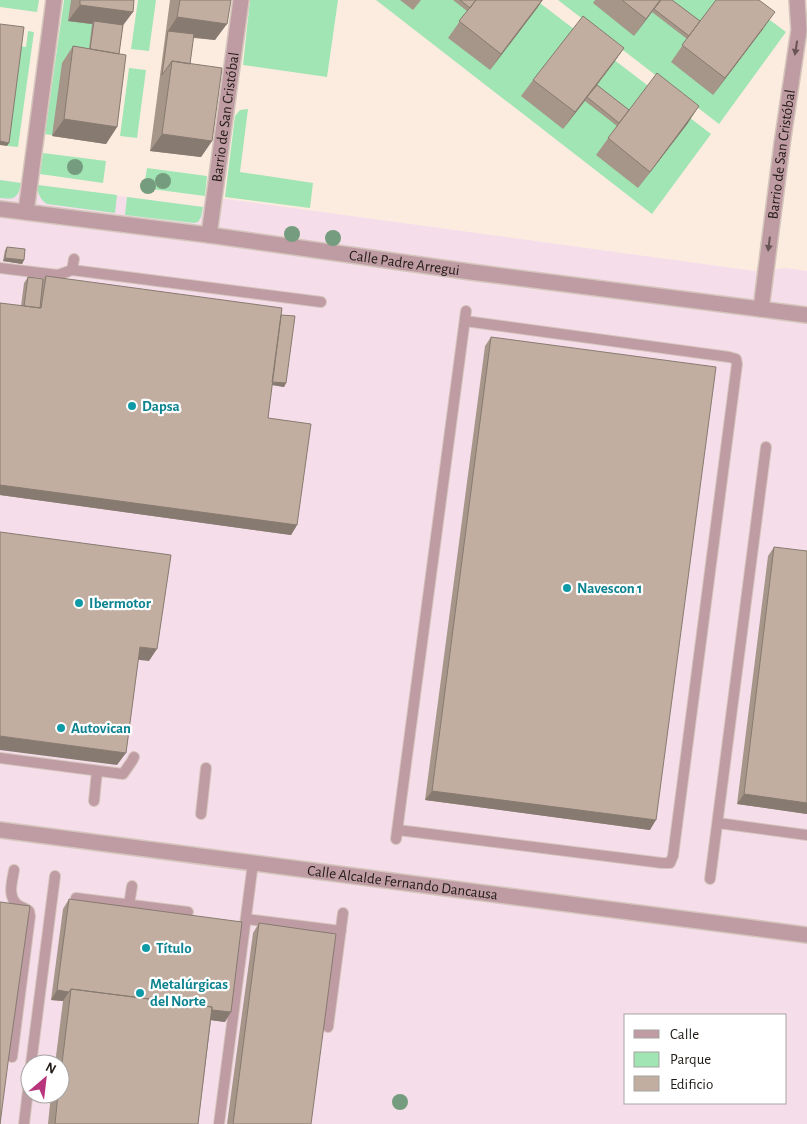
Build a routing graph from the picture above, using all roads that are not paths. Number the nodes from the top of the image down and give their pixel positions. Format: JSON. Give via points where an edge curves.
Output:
{"nodes":[{"id":1,"x":54,"y":0,"type":"edge"},
{"id":2,"x":241,"y":0,"type":"edge"},
{"id":3,"x":797,"y":0,"type":"edge"},
{"id":4,"x":0,"y":209,"type":"edge"},
{"id":5,"x":26,"y":212,"type":"junction"},
{"id":6,"x":209,"y":235,"type":"junction"},
{"id":7,"x":74,"y":259,"type":"dead end"},
{"id":8,"x":0,"y":268,"type":"edge"},
{"id":9,"x":72,"y":270,"type":"junction"},
{"id":10,"x":321,"y":302,"type":"dead end"},
{"id":11,"x":761,"y":309,"type":"junction"},
{"id":12,"x":807,"y":315,"type":"edge"},
{"id":13,"x":465,"y":316,"type":"joint"},
{"id":14,"x":766,"y":447,"type":"dead end"},
{"id":15,"x":134,"y":757,"type":"dead end"},
{"id":16,"x":0,"y":758,"type":"edge"},
{"id":17,"x":206,"y":768,"type":"dead end"},
{"id":18,"x":97,"y":771,"type":"junction"},
{"id":19,"x":94,"y":801,"type":"dead end"},
{"id":20,"x":201,"y":814,"type":"dead end"},
{"id":21,"x":718,"y":823,"type":"junction"},
{"id":22,"x":0,"y":830,"type":"edge"},
{"id":23,"x":807,"y":835,"type":"edge"},
{"id":24,"x":253,"y":863,"type":"junction"},
{"id":25,"x":14,"y":870,"type":"dead end"},
{"id":26,"x":55,"y":876,"type":"dead end"},
{"id":27,"x":710,"y":879,"type":"dead end"},
{"id":28,"x":132,"y":886,"type":"dead end"},
{"id":29,"x":76,"y":898,"type":"edge"},
{"id":30,"x":129,"y":904,"type":"junction"},
{"id":31,"x":188,"y":912,"type":"dead end"},
{"id":32,"x":343,"y":913,"type":"dead end"},
{"id":33,"x":246,"y":919,"type":"junction"},
{"id":34,"x":341,"y":931,"type":"junction"},
{"id":35,"x":807,"y":935,"type":"edge"},
{"id":36,"x":328,"y":1027,"type":"edge"},
{"id":37,"x":32,"y":1054,"type":"edge"},
{"id":38,"x":12,"y":1057,"type":"edge"},
{"id":39,"x":26,"y":1104,"type":"edge"},
{"id":40,"x":24,"y":1124,"type":"edge"},
{"id":41,"x":218,"y":1124,"type":"edge"}],
"edges":[{"from":1,"to":5,"type":"street"},
{"from":2,"to":6,"type":"street","name":"Barrio de San Cristóbal"},
{"from":3,"to":11,"type":"street","name":"Barrio de San Cristóbal","one_way":true,"via":[[799,30]]},
{"from":4,"to":5,"type":"street","name":"Calle Padre Arregui"},
{"from":5,"to":6,"type":"street","name":"Calle Padre Arregui"},
{"from":6,"to":11,"type":"street","name":"Calle Padre Arregui"},
{"from":7,"to":9,"type":"lane"},
{"from":8,"to":9,"type":"lane","via":[[58,275]]},
{"from":9,"to":10,"type":"lane","via":[[202,282]]},
{"from":11,"to":12,"type":"street","name":"Calle Padre Arregui"},
{"from":13,"to":13,"type":"lane","via":[[736,359],[670,864],[397,835]]},
{"from":14,"to":21,"type":"lane"},
{"from":15,"to":18,"type":"lane","via":[[123,774]]},
{"from":16,"to":18,"type":"lane"},
{"from":17,"to":20,"type":"lane"},
{"from":18,"to":19,"type":"lane"},
{"from":21,"to":23,"type":"lane"},
{"from":21,"to":27,"type":"lane"},
{"from":22,"to":24,"type":"street","name":"Calle Alcalde Fernando Dancausa"},
{"from":24,"to":33,"type":"lane"},
{"from":24,"to":35,"type":"street","name":"Calle Alcalde Fernando Dancausa"},
{"from":25,"to":38,"type":"lane","via":[[12,900],[29,911],[30,916]]},
{"from":26,"to":37,"type":"lane"},
{"from":28,"to":30,"type":"lane"},
{"from":29,"to":30,"type":"lane"},
{"from":30,"to":31,"type":"lane"},
{"from":32,"to":34,"type":"lane"},
{"from":33,"to":34,"type":"lane"},
{"from":33,"to":41,"type":"lane"},
{"from":34,"to":36,"type":"lane"},
{"from":39,"to":40,"type":"lane"}]}
